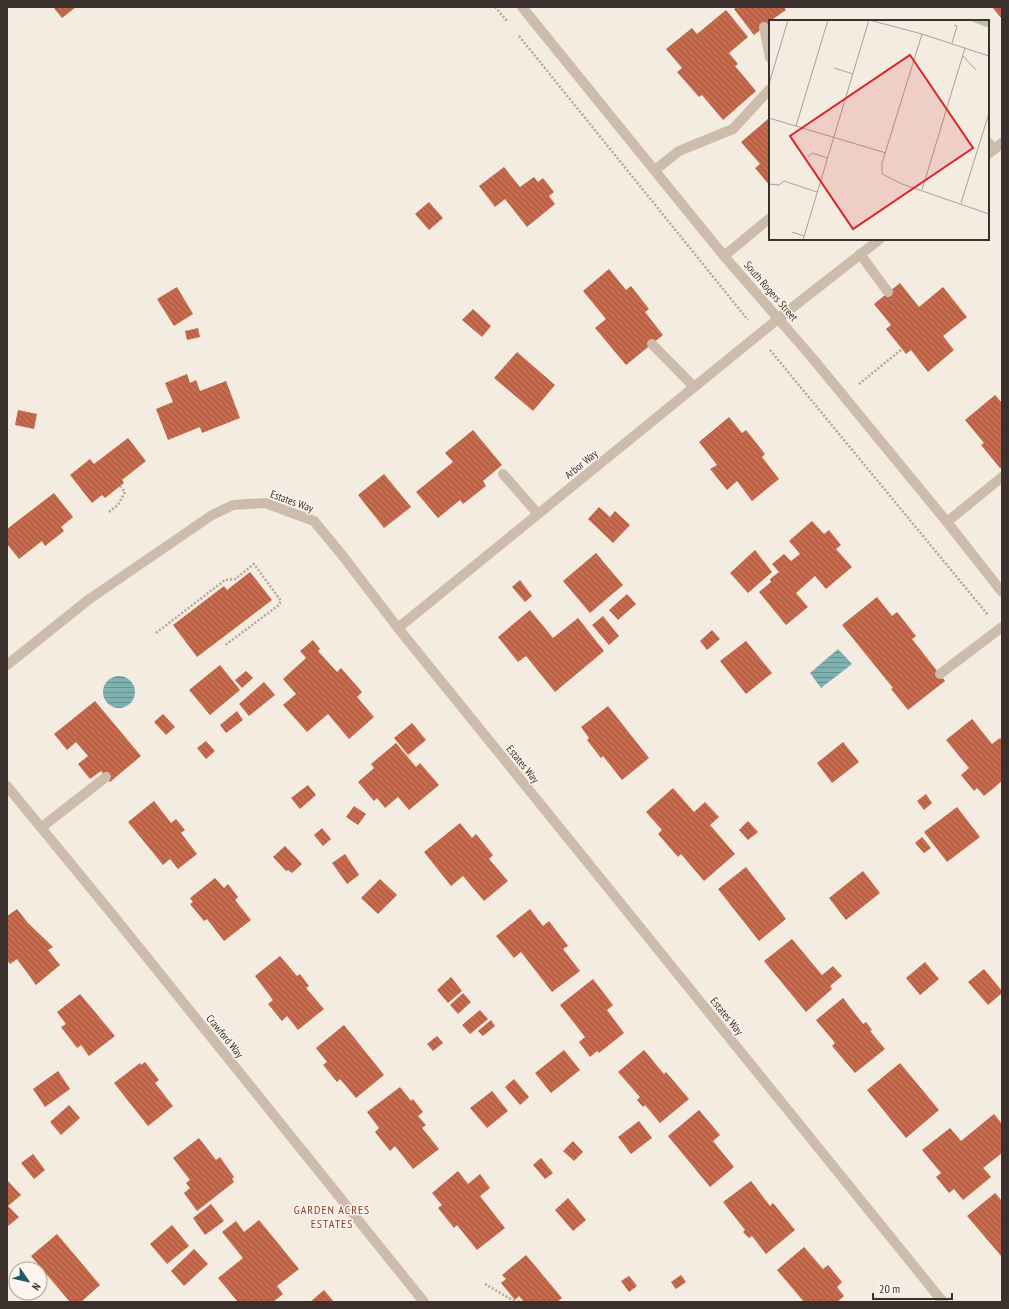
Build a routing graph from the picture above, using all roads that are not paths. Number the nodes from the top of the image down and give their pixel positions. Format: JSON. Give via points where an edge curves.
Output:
{"nodes":[{"id":1,"x":522,"y":7,"type":"edge"},
{"id":2,"x":764,"y":27,"type":"dead end"},
{"id":3,"x":769,"y":53,"type":"edge"},
{"id":4,"x":769,"y":89,"type":"edge"},
{"id":5,"x":655,"y":170,"type":"junction"},
{"id":6,"x":769,"y":219,"type":"edge"},
{"id":7,"x":879,"y":240,"type":"edge"},
{"id":8,"x":860,"y":254,"type":"junction"},
{"id":9,"x":724,"y":256,"type":"junction"},
{"id":10,"x":888,"y":292,"type":"dead end"},
{"id":11,"x":779,"y":318,"type":"junction"},
{"id":12,"x":652,"y":344,"type":"dead end"},
{"id":13,"x":694,"y":387,"type":"junction"},
{"id":14,"x":503,"y":474,"type":"dead end"},
{"id":15,"x":1002,"y":477,"type":"edge"},
{"id":16,"x":538,"y":514,"type":"junction"},
{"id":17,"x":947,"y":522,"type":"junction"},
{"id":18,"x":1002,"y":592,"type":"edge"},
{"id":19,"x":398,"y":628,"type":"junction"},
{"id":20,"x":1001,"y":628,"type":"edge"},
{"id":21,"x":7,"y":665,"type":"edge"},
{"id":22,"x":940,"y":674,"type":"dead end"},
{"id":23,"x":106,"y":777,"type":"dead end"},
{"id":24,"x":7,"y":786,"type":"edge"},
{"id":25,"x":42,"y":827,"type":"junction"},
{"id":26,"x":424,"y":1302,"type":"edge"},
{"id":27,"x":943,"y":1302,"type":"edge"}],
"edges":[{"from":1,"to":5,"type":"street","name":"South Rogers Street"},
{"from":2,"to":3,"type":"street"},
{"from":4,"to":5,"type":"street","via":[[733,129],[679,151]]},
{"from":5,"to":9,"type":"street","name":"South Rogers Street"},
{"from":6,"to":9,"type":"street"},
{"from":7,"to":8,"type":"street","name":"Arbor Way"},
{"from":8,"to":10,"type":"street"},
{"from":8,"to":11,"type":"street","name":"Arbor Way"},
{"from":9,"to":11,"type":"street","name":"South Rogers Street"},
{"from":11,"to":13,"type":"street","name":"Arbor Way"},
{"from":11,"to":17,"type":"street","name":"South Rogers Street"},
{"from":12,"to":13,"type":"street"},
{"from":13,"to":16,"type":"street","name":"Arbor Way"},
{"from":14,"to":16,"type":"street"},
{"from":15,"to":17,"type":"street"},
{"from":16,"to":19,"type":"street","name":"Arbor Way"},
{"from":17,"to":18,"type":"street","name":"South Rogers Street"},
{"from":19,"to":21,"type":"street","name":"Estates Way","via":[[314,521],[265,503],[233,505],[212,515],[88,600]]},
{"from":19,"to":27,"type":"street","name":"Estates Way"},
{"from":20,"to":22,"type":"street"},
{"from":23,"to":25,"type":"street"},
{"from":24,"to":25,"type":"street","name":"Crawford Way"},
{"from":25,"to":26,"type":"street","name":"Crawford Way"}]}
